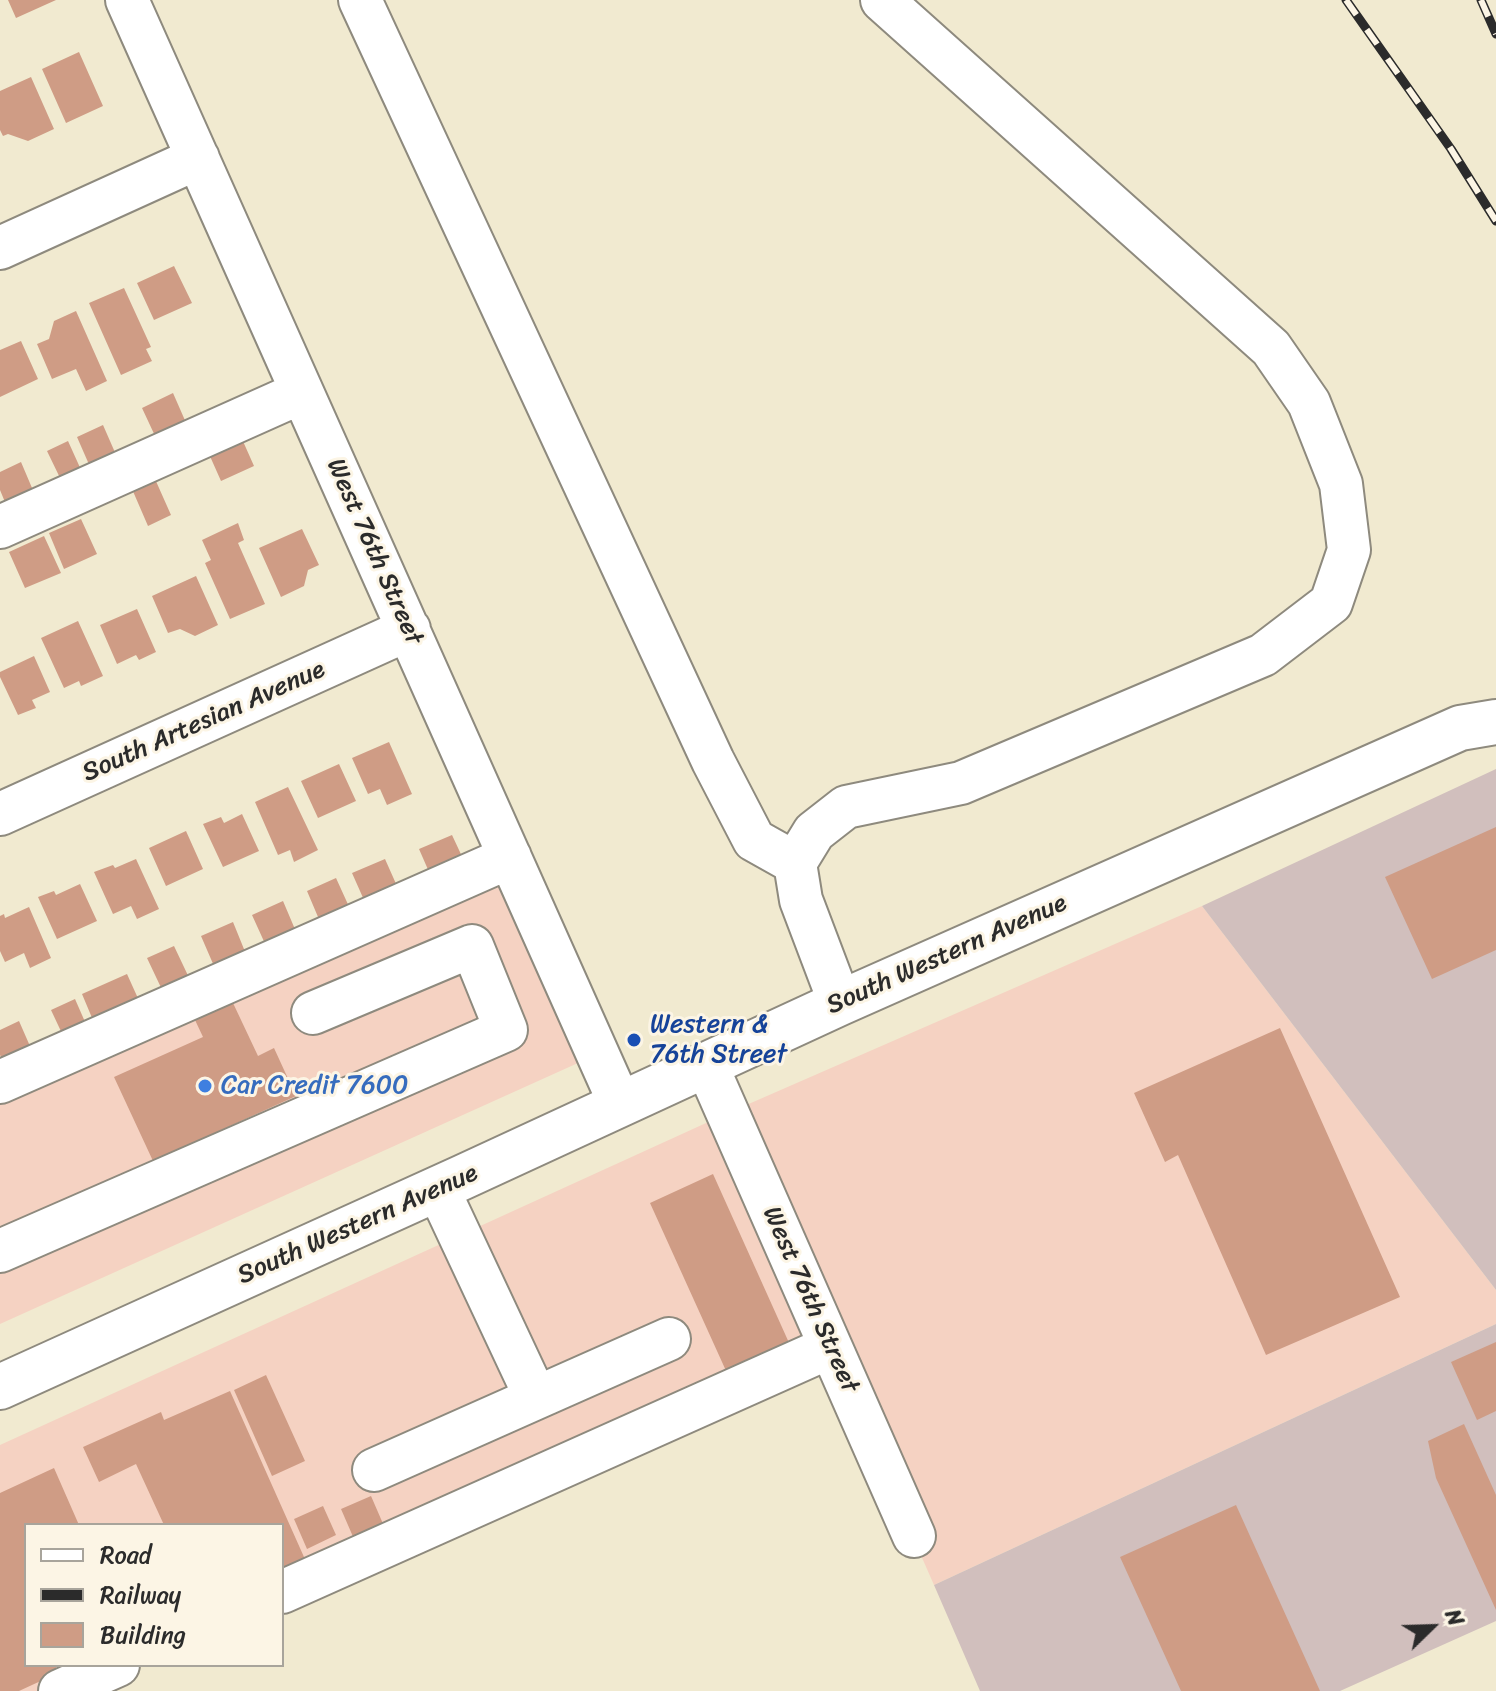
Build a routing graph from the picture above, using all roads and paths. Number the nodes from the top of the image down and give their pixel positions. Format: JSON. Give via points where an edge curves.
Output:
{"nodes":[{"id":1,"x":127,"y":0,"type":"edge"},
{"id":2,"x":360,"y":0,"type":"edge"},
{"id":3,"x":882,"y":0,"type":"edge"},
{"id":4,"x":198,"y":158,"type":"junction"},
{"id":5,"x":0,"y":248,"type":"edge"},
{"id":6,"x":302,"y":392,"type":"junction"},
{"id":7,"x":0,"y":527,"type":"edge"},
{"id":8,"x":409,"y":629,"type":"junction"},
{"id":9,"x":1496,"y":696,"type":"edge"},
{"id":10,"x":1478,"y":725,"type":"edge"},
{"id":11,"x":0,"y":814,"type":"edge"},
{"id":12,"x":510,"y":857,"type":"junction"},
{"id":13,"x":795,"y":863,"type":"junction"},
{"id":14,"x":840,"y":1003,"type":"junction"},
{"id":15,"x":313,"y":1013,"type":"dead end"},
{"id":16,"x":706,"y":1064,"type":"junction"},
{"id":17,"x":0,"y":1082,"type":"edge"},
{"id":18,"x":620,"y":1104,"type":"junction"},
{"id":19,"x":438,"y":1189,"type":"junction"},
{"id":20,"x":0,"y":1251,"type":"edge"},
{"id":21,"x":669,"y":1339,"type":"dead end"},
{"id":22,"x":830,"y":1347,"type":"junction"},
{"id":23,"x":0,"y":1387,"type":"edge"},
{"id":24,"x":536,"y":1398,"type":"junction"},
{"id":25,"x":374,"y":1470,"type":"dead end"},
{"id":26,"x":914,"y":1536,"type":"dead end"},
{"id":27,"x":284,"y":1591,"type":"edge"},
{"id":28,"x":114,"y":1667,"type":"edge"},
{"id":29,"x":60,"y":1691,"type":"edge"}],
"edges":[{"from":1,"to":4,"type":"street","name":"West 76th Street"},
{"from":2,"to":13,"type":"street","via":[[713,761],[754,840]]},
{"from":3,"to":13,"type":"street","via":[[1271,348],[1309,403],[1341,484],[1349,550],[1331,603],[1263,655],[961,783],[846,807],[814,832]]},
{"from":4,"to":5,"type":"street"},
{"from":4,"to":6,"type":"street","name":"West 76th Street"},
{"from":6,"to":7,"type":"street"},
{"from":6,"to":8,"type":"street","name":"West 76th Street"},
{"from":8,"to":11,"type":"street","name":"South Artesian Avenue"},
{"from":8,"to":12,"type":"street","name":"West 76th Street"},
{"from":9,"to":10,"type":"main road","name":"South Western Avenue"},
{"from":10,"to":14,"type":"main road","name":"South Western Avenue"},
{"from":12,"to":17,"type":"street"},
{"from":12,"to":18,"type":"street","name":"West 76th Street"},
{"from":13,"to":14,"type":"street","via":[[801,900]]},
{"from":14,"to":16,"type":"main road","name":"South Western Avenue"},
{"from":15,"to":20,"type":"street","via":[[472,946],[506,1030]]},
{"from":16,"to":18,"type":"main road","name":"South Western Avenue"},
{"from":16,"to":22,"type":"street","name":"West 76th Street"},
{"from":18,"to":19,"type":"main road","name":"South Western Avenue"},
{"from":19,"to":23,"type":"main road","name":"South Western Avenue"},
{"from":19,"to":24,"type":"street"},
{"from":21,"to":24,"type":"street"},
{"from":22,"to":26,"type":"street","name":"West 76th Street"},
{"from":22,"to":27,"type":"street"},
{"from":24,"to":25,"type":"street"},
{"from":28,"to":29,"type":"street"}]}
